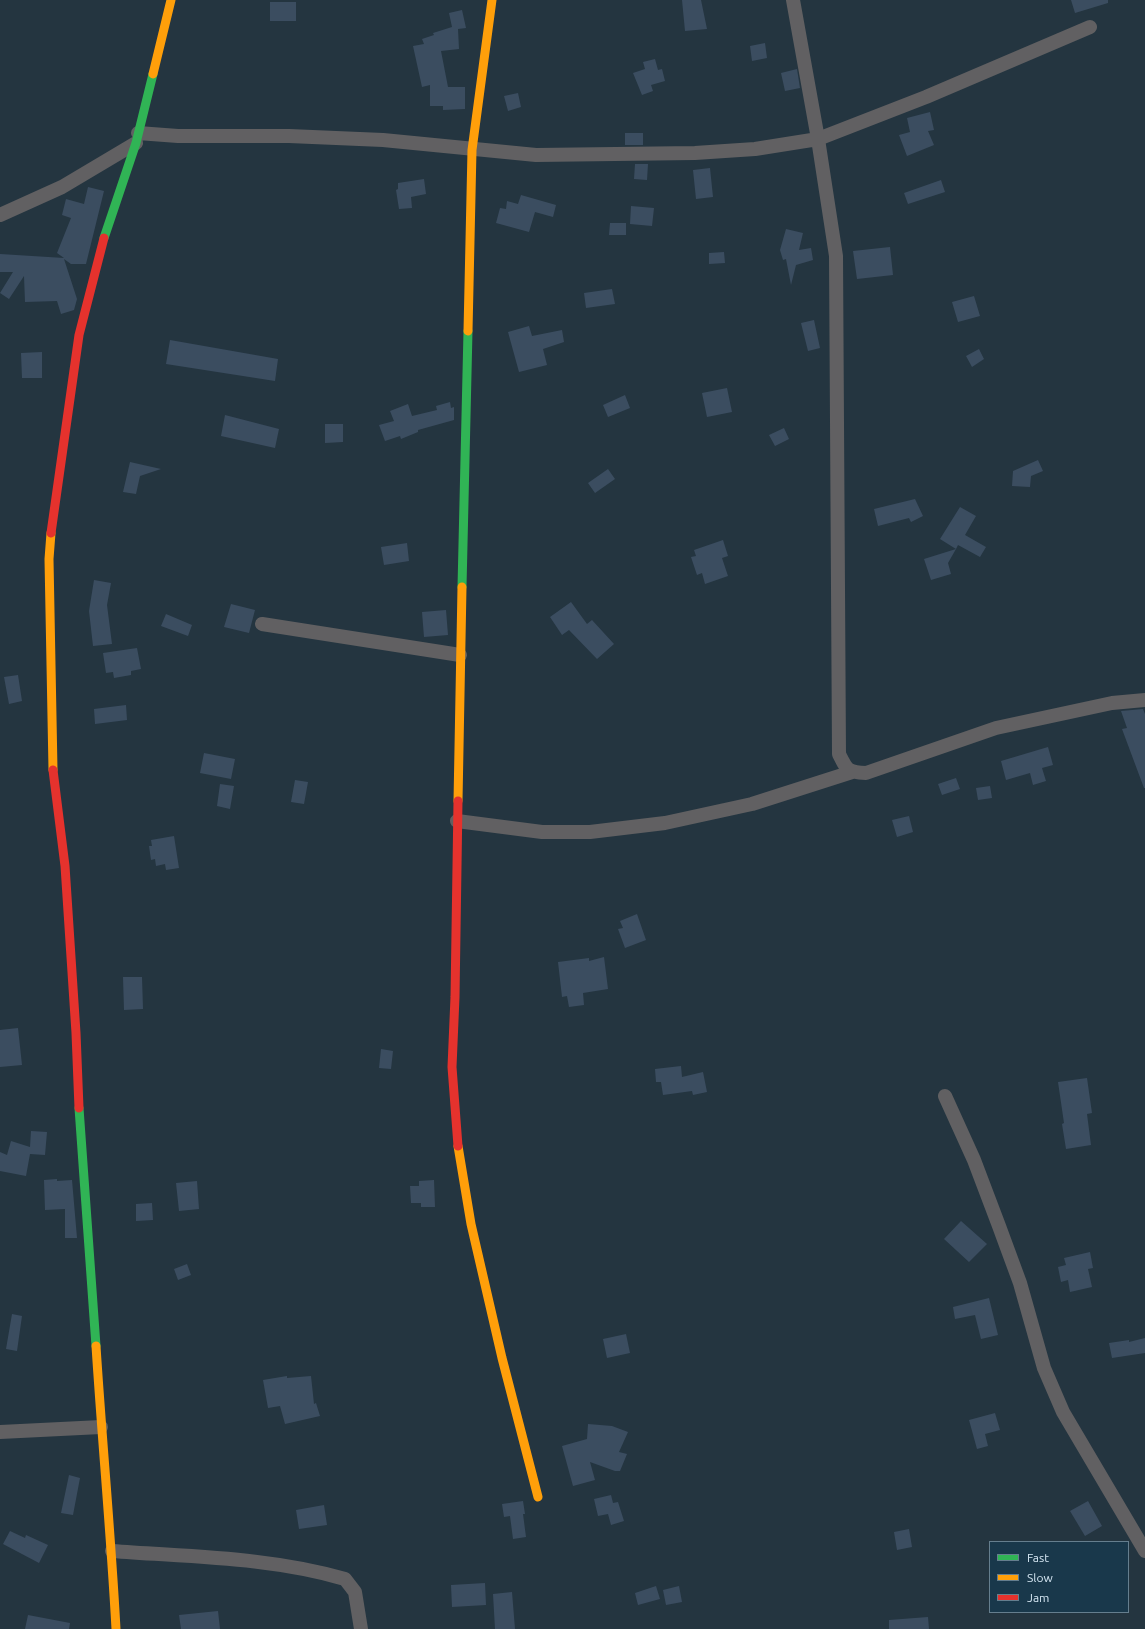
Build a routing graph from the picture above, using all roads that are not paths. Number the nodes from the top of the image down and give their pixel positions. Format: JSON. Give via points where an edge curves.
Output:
{"nodes":[{"id":1,"x":171,"y":0,"type":"edge"},
{"id":2,"x":492,"y":0,"type":"edge"},
{"id":3,"x":793,"y":0,"type":"edge"},
{"id":4,"x":1090,"y":27,"type":"dead end"},
{"id":5,"x":137,"y":138,"type":"junction"},
{"id":6,"x":818,"y":139,"type":"junction"},
{"id":7,"x":472,"y":150,"type":"junction"},
{"id":8,"x":0,"y":215,"type":"edge"},
{"id":9,"x":262,"y":624,"type":"dead end"},
{"id":10,"x":460,"y":656,"type":"junction"},
{"id":11,"x":1145,"y":700,"type":"edge"},
{"id":12,"x":852,"y":772,"type":"junction"},
{"id":13,"x":457,"y":821,"type":"junction"},
{"id":14,"x":945,"y":1096,"type":"dead end"},
{"id":15,"x":100,"y":1427,"type":"junction"},
{"id":16,"x":0,"y":1432,"type":"edge"},
{"id":17,"x":538,"y":1497,"type":"dead end"},
{"id":18,"x":112,"y":1551,"type":"junction"},
{"id":19,"x":1145,"y":1551,"type":"edge"},
{"id":20,"x":116,"y":1629,"type":"edge"},
{"id":21,"x":361,"y":1629,"type":"edge"}],
"edges":[{"from":1,"to":5,"type":"street"},
{"from":2,"to":7,"type":"street"},
{"from":3,"to":6,"type":"street"},
{"from":4,"to":6,"type":"street","via":[[926,97]]},
{"from":5,"to":7,"type":"street","via":[[288,136],[383,140]]},
{"from":5,"to":8,"type":"street","via":[[62,187]]},
{"from":5,"to":15,"type":"street","via":[[108,224],[79,335],[52,519],[49,559],[53,768],[65,866]]},
{"from":6,"to":7,"type":"street","via":[[755,149],[688,153],[536,156]]},
{"from":6,"to":12,"type":"street","via":[[836,256],[839,754]]},
{"from":7,"to":10,"type":"street"},
{"from":9,"to":10,"type":"street"},
{"from":10,"to":13,"type":"street"},
{"from":11,"to":12,"type":"street","via":[[1112,703],[996,728],[866,773]]},
{"from":12,"to":13,"type":"street","via":[[752,804],[665,823],[590,832],[542,832]]},
{"from":13,"to":17,"type":"street","via":[[452,1067],[456,1136],[471,1224]]},
{"from":14,"to":19,"type":"street","via":[[974,1160],[1018,1276],[1052,1389]]},
{"from":15,"to":16,"type":"street"},
{"from":15,"to":18,"type":"street"},
{"from":18,"to":20,"type":"street"},
{"from":18,"to":21,"type":"street","via":[[248,1561],[296,1567],[345,1579],[355,1592]]}]}
